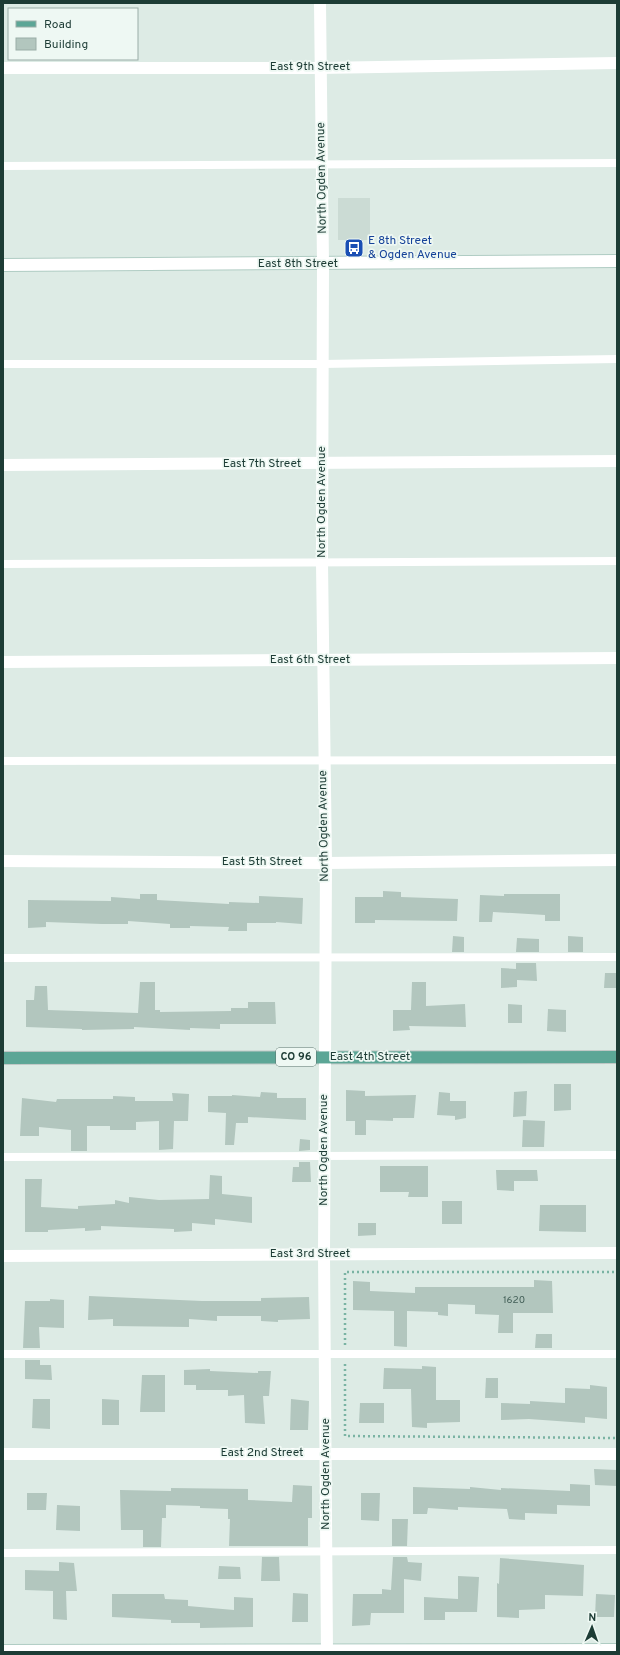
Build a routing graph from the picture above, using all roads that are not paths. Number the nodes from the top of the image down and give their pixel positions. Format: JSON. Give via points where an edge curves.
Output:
{"nodes":[{"id":1,"x":320,"y":3,"type":"edge"},
{"id":2,"x":617,"y":63,"type":"edge"},
{"id":3,"x":3,"y":68,"type":"edge"},
{"id":4,"x":320,"y":68,"type":"junction"},
{"id":5,"x":617,"y":163,"type":"edge"},
{"id":6,"x":321,"y":165,"type":"junction"},
{"id":7,"x":3,"y":166,"type":"edge"},
{"id":8,"x":617,"y":261,"type":"edge"},
{"id":9,"x":323,"y":264,"type":"junction"},
{"id":10,"x":3,"y":265,"type":"edge"},
{"id":11,"x":617,"y":359,"type":"edge"},
{"id":12,"x":3,"y":364,"type":"edge"},
{"id":13,"x":323,"y":364,"type":"junction"},
{"id":14,"x":617,"y":461,"type":"edge"},
{"id":15,"x":323,"y":463,"type":"junction"},
{"id":16,"x":3,"y":465,"type":"edge"},
{"id":17,"x":617,"y":561,"type":"edge"},
{"id":18,"x":322,"y":563,"type":"junction"},
{"id":19,"x":3,"y":564,"type":"edge"},
{"id":20,"x":617,"y":658,"type":"edge"},
{"id":21,"x":323,"y":660,"type":"junction"},
{"id":22,"x":3,"y":662,"type":"edge"},
{"id":23,"x":323,"y":760,"type":"junction"},
{"id":24,"x":617,"y":760,"type":"edge"},
{"id":25,"x":3,"y":761,"type":"edge"},
{"id":26,"x":3,"y":860,"type":"edge"},
{"id":27,"x":617,"y":860,"type":"edge"},
{"id":28,"x":326,"y":863,"type":"junction"},
{"id":29,"x":325,"y":956,"type":"junction"},
{"id":30,"x":617,"y":957,"type":"edge"},
{"id":31,"x":3,"y":958,"type":"edge"},
{"id":32,"x":324,"y":1057,"type":"junction"},
{"id":33,"x":617,"y":1057,"type":"edge"},
{"id":34,"x":3,"y":1058,"type":"edge"},
{"id":35,"x":617,"y":1155,"type":"edge"},
{"id":36,"x":3,"y":1157,"type":"edge"},
{"id":37,"x":324,"y":1157,"type":"junction"},
{"id":38,"x":617,"y":1253,"type":"edge"},
{"id":39,"x":324,"y":1254,"type":"junction"},
{"id":40,"x":3,"y":1256,"type":"edge"},
{"id":41,"x":3,"y":1354,"type":"edge"},
{"id":42,"x":325,"y":1354,"type":"junction"},
{"id":43,"x":617,"y":1354,"type":"edge"},
{"id":44,"x":325,"y":1452,"type":"junction"},
{"id":45,"x":3,"y":1454,"type":"edge"},
{"id":46,"x":617,"y":1454,"type":"edge"},
{"id":47,"x":617,"y":1550,"type":"edge"},
{"id":48,"x":326,"y":1552,"type":"junction"},
{"id":49,"x":3,"y":1553,"type":"edge"},
{"id":50,"x":617,"y":1650,"type":"edge"},
{"id":51,"x":3,"y":1651,"type":"edge"},
{"id":52,"x":327,"y":1651,"type":"edge"}],
"edges":[{"from":1,"to":4,"type":"street","name":"North Ogden Avenue"},
{"from":2,"to":4,"type":"street","name":"East 9th Street"},
{"from":3,"to":4,"type":"street","name":"East 9th Street"},
{"from":4,"to":6,"type":"street","name":"North Ogden Avenue"},
{"from":5,"to":6,"type":"lane"},
{"from":6,"to":7,"type":"lane"},
{"from":6,"to":9,"type":"street","name":"North Ogden Avenue"},
{"from":8,"to":9,"type":"street","name":"East 8th Street"},
{"from":9,"to":10,"type":"street","name":"East 8th Street"},
{"from":9,"to":13,"type":"street","name":"North Ogden Avenue"},
{"from":11,"to":13,"type":"lane"},
{"from":12,"to":13,"type":"lane"},
{"from":13,"to":15,"type":"street","name":"North Ogden Avenue"},
{"from":14,"to":15,"type":"street","name":"East 7th Street"},
{"from":15,"to":16,"type":"street","name":"East 7th Street"},
{"from":15,"to":18,"type":"street","name":"North Ogden Avenue"},
{"from":17,"to":18,"type":"lane"},
{"from":18,"to":19,"type":"lane"},
{"from":18,"to":21,"type":"street","name":"North Ogden Avenue"},
{"from":20,"to":21,"type":"street","name":"East 6th Street"},
{"from":21,"to":22,"type":"street","name":"East 6th Street"},
{"from":21,"to":23,"type":"street","name":"North Ogden Avenue"},
{"from":23,"to":24,"type":"lane"},
{"from":23,"to":25,"type":"lane"},
{"from":23,"to":28,"type":"street","name":"North Ogden Avenue"},
{"from":26,"to":28,"type":"street","name":"East 5th Street"},
{"from":27,"to":28,"type":"street","name":"East 5th Street"},
{"from":28,"to":29,"type":"street","name":"North Ogden Avenue"},
{"from":29,"to":30,"type":"lane"},
{"from":29,"to":31,"type":"lane"},
{"from":29,"to":32,"type":"street","name":"North Ogden Avenue"},
{"from":32,"to":33,"type":"main road","name":"East 4th Street","number":"CO 96"},
{"from":32,"to":34,"type":"main road","name":"East 4th Street","number":"CO 96"},
{"from":32,"to":37,"type":"street","name":"North Ogden Avenue"},
{"from":35,"to":37,"type":"lane"},
{"from":36,"to":37,"type":"lane"},
{"from":37,"to":39,"type":"street","name":"North Ogden Avenue"},
{"from":38,"to":39,"type":"street","name":"East 3rd Street"},
{"from":39,"to":40,"type":"street","name":"East 3rd Street"},
{"from":39,"to":42,"type":"street","name":"North Ogden Avenue"},
{"from":41,"to":42,"type":"lane"},
{"from":42,"to":43,"type":"lane"},
{"from":42,"to":44,"type":"street","name":"North Ogden Avenue"},
{"from":44,"to":45,"type":"street","name":"East 2nd Street"},
{"from":44,"to":46,"type":"street","name":"East 2nd Street"},
{"from":44,"to":48,"type":"street","name":"North Ogden Avenue"},
{"from":47,"to":48,"type":"lane"},
{"from":48,"to":49,"type":"lane"},
{"from":48,"to":52,"type":"street","name":"North Ogden Avenue"},
{"from":50,"to":52,"type":"street"},
{"from":51,"to":52,"type":"street"}]}
